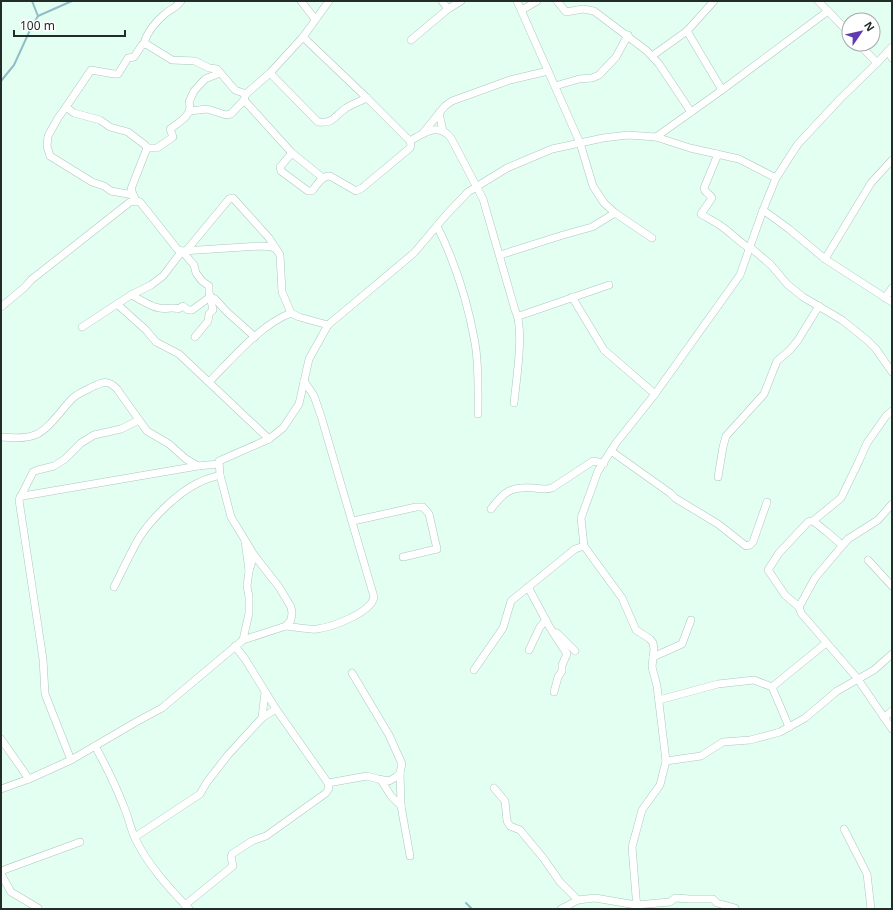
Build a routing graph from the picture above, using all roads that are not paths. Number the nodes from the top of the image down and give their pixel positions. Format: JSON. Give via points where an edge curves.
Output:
{"nodes":[{"id":1,"x":181,"y":1,"type":"edge"},
{"id":2,"x":301,"y":1,"type":"edge"},
{"id":3,"x":329,"y":1,"type":"edge"},
{"id":4,"x":442,"y":1,"type":"edge"},
{"id":5,"x":461,"y":1,"type":"edge"},
{"id":6,"x":517,"y":1,"type":"edge"},
{"id":7,"x":537,"y":1,"type":"edge"},
{"id":8,"x":556,"y":1,"type":"edge"},
{"id":9,"x":714,"y":1,"type":"edge"},
{"id":10,"x":818,"y":1,"type":"edge"},
{"id":11,"x":448,"y":10,"type":"junction"},
{"id":12,"x":522,"y":10,"type":"junction"},
{"id":13,"x":828,"y":11,"type":"junction"},
{"id":14,"x":315,"y":19,"type":"junction"},
{"id":15,"x":841,"y":25,"type":"edge"},
{"id":16,"x":687,"y":31,"type":"junction"},
{"id":17,"x":628,"y":35,"type":"junction"},
{"id":18,"x":303,"y":37,"type":"junction"},
{"id":19,"x":411,"y":40,"type":"dead end"},
{"id":20,"x":144,"y":44,"type":"junction"},
{"id":21,"x":890,"y":49,"type":"edge"},
{"id":22,"x":867,"y":52,"type":"edge"},
{"id":23,"x":652,"y":56,"type":"junction"},
{"id":24,"x":892,"y":58,"type":"edge"},
{"id":25,"x":877,"y":63,"type":"junction"},
{"id":26,"x":548,"y":71,"type":"junction"},
{"id":27,"x":220,"y":73,"type":"junction"},
{"id":28,"x":270,"y":73,"type":"junction"},
{"id":29,"x":555,"y":86,"type":"junction"},
{"id":30,"x":722,"y":90,"type":"junction"},
{"id":31,"x":245,"y":97,"type":"junction"},
{"id":32,"x":367,"y":98,"type":"junction"},
{"id":33,"x":66,"y":107,"type":"junction"},
{"id":34,"x":190,"y":111,"type":"junction"},
{"id":35,"x":692,"y":112,"type":"junction"},
{"id":36,"x":440,"y":113,"type":"junction"},
{"id":37,"x":443,"y":131,"type":"junction"},
{"id":38,"x":422,"y":135,"type":"junction"},
{"id":39,"x":656,"y":137,"type":"junction"},
{"id":40,"x":410,"y":141,"type":"junction"},
{"id":41,"x":580,"y":143,"type":"junction"},
{"id":42,"x":147,"y":148,"type":"junction"},
{"id":43,"x":292,"y":153,"type":"junction"},
{"id":44,"x":718,"y":154,"type":"junction"},
{"id":45,"x":892,"y":160,"type":"edge"},
{"id":46,"x":323,"y":178,"type":"junction"},
{"id":47,"x":776,"y":178,"type":"junction"},
{"id":48,"x":476,"y":186,"type":"junction"},
{"id":49,"x":134,"y":198,"type":"junction"},
{"id":50,"x":763,"y":210,"type":"junction"},
{"id":51,"x":615,"y":212,"type":"junction"},
{"id":52,"x":437,"y":226,"type":"junction"},
{"id":53,"x":652,"y":238,"type":"dead end"},
{"id":54,"x":749,"y":248,"type":"junction"},
{"id":55,"x":277,"y":250,"type":"junction"},
{"id":56,"x":184,"y":251,"type":"junction"},
{"id":57,"x":500,"y":255,"type":"junction"},
{"id":58,"x":825,"y":259,"type":"junction"},
{"id":59,"x":609,"y":284,"type":"dead end"},
{"id":60,"x":892,"y":288,"type":"edge"},
{"id":61,"x":131,"y":296,"type":"junction"},
{"id":62,"x":210,"y":297,"type":"junction"},
{"id":63,"x":572,"y":297,"type":"junction"},
{"id":64,"x":884,"y":298,"type":"junction"},
{"id":65,"x":892,"y":302,"type":"edge"},
{"id":66,"x":118,"y":304,"type":"junction"},
{"id":67,"x":819,"y":306,"type":"junction"},
{"id":68,"x":1,"y":307,"type":"edge"},
{"id":69,"x":291,"y":313,"type":"junction"},
{"id":70,"x":518,"y":316,"type":"junction"},
{"id":71,"x":328,"y":325,"type":"junction"},
{"id":72,"x":82,"y":327,"type":"dead end"},
{"id":73,"x":195,"y":337,"type":"dead end"},
{"id":74,"x":255,"y":337,"type":"junction"},
{"id":75,"x":892,"y":372,"type":"edge"},
{"id":76,"x":304,"y":381,"type":"junction"},
{"id":77,"x":209,"y":382,"type":"junction"},
{"id":78,"x":655,"y":394,"type":"junction"},
{"id":79,"x":514,"y":403,"type":"dead end"},
{"id":80,"x":892,"y":411,"type":"edge"},
{"id":81,"x":478,"y":414,"type":"dead end"},
{"id":82,"x":139,"y":420,"type":"junction"},
{"id":83,"x":1,"y":437,"type":"edge"},
{"id":84,"x":269,"y":439,"type":"junction"},
{"id":85,"x":611,"y":451,"type":"junction"},
{"id":86,"x":604,"y":463,"type":"junction"},
{"id":87,"x":218,"y":464,"type":"junction"},
{"id":88,"x":198,"y":466,"type":"junction"},
{"id":89,"x":220,"y":475,"type":"junction"},
{"id":90,"x":718,"y":477,"type":"dead end"},
{"id":91,"x":20,"y":497,"type":"junction"},
{"id":92,"x":767,"y":502,"type":"dead end"},
{"id":93,"x":892,"y":504,"type":"edge"},
{"id":94,"x":491,"y":509,"type":"dead end"},
{"id":95,"x":353,"y":521,"type":"junction"},
{"id":96,"x":813,"y":522,"type":"junction"},
{"id":97,"x":245,"y":540,"type":"junction"},
{"id":98,"x":842,"y":545,"type":"junction"},
{"id":99,"x":584,"y":546,"type":"junction"},
{"id":100,"x":254,"y":555,"type":"junction"},
{"id":101,"x":403,"y":557,"type":"dead end"},
{"id":102,"x":868,"y":560,"type":"dead end"},
{"id":103,"x":249,"y":571,"type":"junction"},
{"id":104,"x":892,"y":586,"type":"edge"},
{"id":105,"x":528,"y":587,"type":"junction"},
{"id":106,"x":114,"y":588,"type":"dead end"},
{"id":107,"x":799,"y":607,"type":"junction"},
{"id":108,"x":691,"y":620,"type":"dead end"},
{"id":109,"x":547,"y":623,"type":"junction"},
{"id":110,"x":286,"y":626,"type":"junction"},
{"id":111,"x":243,"y":640,"type":"junction"},
{"id":112,"x":826,"y":643,"type":"junction"},
{"id":113,"x":235,"y":646,"type":"junction"},
{"id":114,"x":529,"y":650,"type":"dead end"},
{"id":115,"x":575,"y":651,"type":"dead end"},
{"id":116,"x":892,"y":654,"type":"edge"},
{"id":117,"x":653,"y":657,"type":"junction"},
{"id":118,"x":474,"y":670,"type":"dead end"},
{"id":119,"x":352,"y":673,"type":"dead end"},
{"id":120,"x":857,"y":678,"type":"junction"},
{"id":121,"x":772,"y":687,"type":"junction"},
{"id":122,"x":265,"y":692,"type":"junction"},
{"id":123,"x":554,"y":692,"type":"dead end"},
{"id":124,"x":659,"y":700,"type":"junction"},
{"id":125,"x":276,"y":709,"type":"junction"},
{"id":126,"x":892,"y":711,"type":"edge"},
{"id":127,"x":262,"y":718,"type":"junction"},
{"id":128,"x":884,"y":718,"type":"junction"},
{"id":129,"x":789,"y":727,"type":"junction"},
{"id":130,"x":892,"y":729,"type":"edge"},
{"id":131,"x":1,"y":739,"type":"edge"},
{"id":132,"x":95,"y":746,"type":"junction"},
{"id":133,"x":71,"y":760,"type":"junction"},
{"id":134,"x":666,"y":761,"type":"junction"},
{"id":135,"x":400,"y":773,"type":"junction"},
{"id":136,"x":29,"y":779,"type":"junction"},
{"id":137,"x":381,"y":780,"type":"junction"},
{"id":138,"x":328,"y":783,"type":"junction"},
{"id":139,"x":494,"y":788,"type":"dead end"},
{"id":140,"x":1,"y":789,"type":"edge"},
{"id":141,"x":401,"y":806,"type":"junction"},
{"id":142,"x":844,"y":829,"type":"dead end"},
{"id":143,"x":135,"y":837,"type":"junction"},
{"id":144,"x":80,"y":842,"type":"dead end"},
{"id":145,"x":410,"y":856,"type":"dead end"},
{"id":146,"x":1,"y":871,"type":"edge"},
{"id":147,"x":1,"y":874,"type":"edge"},
{"id":148,"x":578,"y":900,"type":"junction"},
{"id":149,"x":187,"y":907,"type":"edge"},
{"id":150,"x":636,"y":907,"type":"edge"},
{"id":151,"x":38,"y":908,"type":"edge"},
{"id":152,"x":735,"y":908,"type":"edge"},
{"id":153,"x":562,"y":909,"type":"edge"},
{"id":154,"x":871,"y":909,"type":"edge"}],
"edges":[{"from":1,"to":20,"type":"street","via":[[145,36]]},
{"from":2,"to":14,"type":"street"},
{"from":3,"to":14,"type":"street"},
{"from":4,"to":11,"type":"street"},
{"from":5,"to":11,"type":"street"},
{"from":6,"to":12,"type":"street"},
{"from":7,"to":12,"type":"street"},
{"from":8,"to":17,"type":"street","via":[[566,12],[583,9],[594,11]]},
{"from":9,"to":16,"type":"street"},
{"from":10,"to":13,"type":"street"},
{"from":11,"to":19,"type":"street"},
{"from":12,"to":26,"type":"street"},
{"from":13,"to":15,"type":"street"},
{"from":13,"to":30,"type":"street"},
{"from":14,"to":18,"type":"street"},
{"from":16,"to":23,"type":"street"},
{"from":16,"to":30,"type":"street"},
{"from":17,"to":23,"type":"street"},
{"from":17,"to":29,"type":"street","via":[[616,57],[599,75]]},
{"from":18,"to":28,"type":"street"},
{"from":18,"to":32,"type":"street"},
{"from":20,"to":27,"type":"street","via":[[172,60],[198,62],[217,69]]},
{"from":20,"to":33,"type":"street","via":[[134,57],[128,58],[118,74],[91,70]]},
{"from":21,"to":24,"type":"street"},
{"from":21,"to":25,"type":"street"},
{"from":22,"to":25,"type":"street"},
{"from":23,"to":35,"type":"street"},
{"from":25,"to":47,"type":"street","via":[[798,144]]},
{"from":26,"to":29,"type":"street"},
{"from":26,"to":36,"type":"street","via":[[510,80],[452,101]]},
{"from":27,"to":31,"type":"street"},
{"from":27,"to":34,"type":"street","via":[[205,79],[194,91]]},
{"from":28,"to":31,"type":"street"},
{"from":28,"to":32,"type":"street","via":[[318,122],[326,123],[346,108]]},
{"from":29,"to":41,"type":"street"},
{"from":30,"to":35,"type":"street"},
{"from":31,"to":34,"type":"street","via":[[229,115],[207,109]]},
{"from":31,"to":43,"type":"street"},
{"from":32,"to":40,"type":"street"},
{"from":33,"to":42,"type":"street","via":[[74,113],[100,120],[110,127],[128,132]]},
{"from":33,"to":49,"type":"street","via":[[48,136],[50,156],[92,182]]},
{"from":34,"to":42,"type":"street","via":[[185,119],[170,130],[173,137],[157,148]]},
{"from":35,"to":39,"type":"street"},
{"from":36,"to":37,"type":"street"},
{"from":36,"to":38,"type":"street"},
{"from":37,"to":38,"type":"street","via":[[430,131]]},
{"from":37,"to":48,"type":"street","via":[[451,138]]},
{"from":38,"to":40,"type":"street"},
{"from":39,"to":41,"type":"street","via":[[628,135]]},
{"from":39,"to":44,"type":"street"},
{"from":40,"to":46,"type":"street","via":[[410,148],[360,191],[330,176],[326,175]]},
{"from":41,"to":48,"type":"street","via":[[552,149],[513,165]]},
{"from":41,"to":51,"type":"street","via":[[593,186],[604,203]]},
{"from":42,"to":49,"type":"street","via":[[131,189]]},
{"from":43,"to":46,"type":"street"},
{"from":43,"to":46,"type":"street","via":[[280,167],[281,171],[308,192]]},
{"from":44,"to":47,"type":"street","via":[[739,159]]},
{"from":44,"to":54,"type":"street","via":[[704,188],[712,198],[701,214]]},
{"from":45,"to":58,"type":"street","via":[[871,183]]},
{"from":47,"to":50,"type":"street"},
{"from":48,"to":52,"type":"street"},
{"from":48,"to":57,"type":"street","via":[[483,199]]},
{"from":49,"to":56,"type":"street","via":[[178,250]]},
{"from":49,"to":68,"type":"street"},
{"from":50,"to":54,"type":"street"},
{"from":50,"to":58,"type":"street"},
{"from":51,"to":53,"type":"street"},
{"from":51,"to":57,"type":"street","via":[[592,227]]},
{"from":52,"to":71,"type":"street","via":[[414,253]]},
{"from":52,"to":81,"type":"street","via":[[460,285],[474,339]]},
{"from":54,"to":67,"type":"street","via":[[771,265],[787,284]]},
{"from":54,"to":78,"type":"street","via":[[740,275]]},
{"from":55,"to":56,"type":"street","via":[[261,246]]},
{"from":55,"to":56,"type":"street","via":[[270,238],[231,198]]},
{"from":55,"to":69,"type":"street","via":[[280,255],[282,292]]},
{"from":56,"to":61,"type":"street","via":[[163,276]]},
{"from":56,"to":62,"type":"street","via":[[194,265],[196,273],[205,284],[208,284]]},
{"from":57,"to":70,"type":"street"},
{"from":58,"to":64,"type":"street"},
{"from":59,"to":63,"type":"street"},
{"from":60,"to":64,"type":"street"},
{"from":61,"to":62,"type":"street","via":[[157,308],[183,306],[188,310],[192,310]]},
{"from":61,"to":66,"type":"street"},
{"from":62,"to":73,"type":"street","via":[[213,310]]},
{"from":62,"to":74,"type":"street"},
{"from":63,"to":70,"type":"street"},
{"from":63,"to":78,"type":"street","via":[[604,350]]},
{"from":64,"to":65,"type":"street"},
{"from":66,"to":72,"type":"street"},
{"from":66,"to":77,"type":"street","via":[[156,342],[179,354]]},
{"from":67,"to":75,"type":"street","via":[[867,340]]},
{"from":67,"to":90,"type":"street","via":[[798,340],[778,361],[764,394],[726,436]]},
{"from":69,"to":71,"type":"street"},
{"from":69,"to":74,"type":"street","via":[[275,320]]},
{"from":70,"to":79,"type":"street","via":[[520,338]]},
{"from":71,"to":76,"type":"street","via":[[309,358]]},
{"from":74,"to":77,"type":"street"},
{"from":76,"to":84,"type":"street","via":[[299,404],[283,428]]},
{"from":76,"to":95,"type":"street","via":[[314,396]]},
{"from":77,"to":84,"type":"street"},
{"from":78,"to":85,"type":"street"},
{"from":80,"to":96,"type":"street","via":[[867,443],[841,498]]},
{"from":82,"to":83,"type":"street","via":[[117,389],[106,382],[75,396],[35,435]]},
{"from":82,"to":88,"type":"street","via":[[147,431]]},
{"from":82,"to":91,"type":"street","via":[[121,429],[94,435],[54,466],[33,472]]},
{"from":84,"to":87,"type":"street","via":[[221,460]]},
{"from":85,"to":86,"type":"street"},
{"from":85,"to":92,"type":"street","via":[[746,546],[753,542]]},
{"from":86,"to":94,"type":"street","via":[[593,461],[547,490],[532,488],[507,491]]},
{"from":86,"to":99,"type":"street","via":[[598,471],[581,518]]},
{"from":87,"to":88,"type":"street"},
{"from":87,"to":89,"type":"street"},
{"from":88,"to":91,"type":"street"},
{"from":89,"to":97,"type":"street","via":[[231,517]]},
{"from":89,"to":106,"type":"street","via":[[199,483],[168,505],[140,538]]},
{"from":91,"to":133,"type":"street","via":[[43,659],[45,694]]},
{"from":93,"to":98,"type":"street","via":[[878,520],[848,538]]},
{"from":95,"to":101,"type":"street","via":[[424,507],[429,514],[437,548]]},
{"from":95,"to":110,"type":"street","via":[[374,597],[373,602],[340,623],[317,629]]},
{"from":96,"to":98,"type":"street"},
{"from":96,"to":107,"type":"street","via":[[808,522],[779,553],[768,570],[785,595]]},
{"from":97,"to":100,"type":"street"},
{"from":97,"to":103,"type":"street"},
{"from":98,"to":107,"type":"street","via":[[815,578]]},
{"from":99,"to":105,"type":"street","via":[[575,549]]},
{"from":99,"to":117,"type":"street","via":[[622,598],[636,630],[653,643]]},
{"from":100,"to":103,"type":"street"},
{"from":100,"to":110,"type":"street","via":[[291,607],[291,620]]},
{"from":102,"to":104,"type":"street"},
{"from":103,"to":111,"type":"street","via":[[246,586],[249,613]]},
{"from":105,"to":109,"type":"street"},
{"from":105,"to":118,"type":"street","via":[[511,601],[503,628]]},
{"from":107,"to":112,"type":"street"},
{"from":108,"to":117,"type":"street","via":[[682,644]]},
{"from":109,"to":114,"type":"street","via":[[540,628]]},
{"from":109,"to":115,"type":"street"},
{"from":109,"to":123,"type":"street","via":[[566,654]]},
{"from":110,"to":111,"type":"street"},
{"from":111,"to":113,"type":"street"},
{"from":112,"to":120,"type":"street"},
{"from":112,"to":121,"type":"street"},
{"from":113,"to":122,"type":"street"},
{"from":113,"to":132,"type":"street","via":[[162,708]]},
{"from":116,"to":120,"type":"street","via":[[874,670]]},
{"from":117,"to":124,"type":"street","via":[[652,667]]},
{"from":119,"to":135,"type":"street","via":[[389,736],[402,764]]},
{"from":120,"to":128,"type":"street"},
{"from":120,"to":129,"type":"street","via":[[805,718]]},
{"from":121,"to":124,"type":"street","via":[[754,680],[718,684]]},
{"from":121,"to":129,"type":"street"},
{"from":122,"to":125,"type":"street"},
{"from":122,"to":127,"type":"street"},
{"from":124,"to":134,"type":"street"},
{"from":125,"to":127,"type":"street"},
{"from":125,"to":138,"type":"street"},
{"from":126,"to":128,"type":"street"},
{"from":127,"to":143,"type":"street","via":[[228,755],[200,794]]},
{"from":128,"to":130,"type":"street"},
{"from":129,"to":134,"type":"street","via":[[750,740],[723,742],[701,756]]},
{"from":131,"to":136,"type":"street"},
{"from":132,"to":133,"type":"street"},
{"from":132,"to":143,"type":"street","via":[[108,769]]},
{"from":133,"to":136,"type":"street"},
{"from":134,"to":150,"type":"street","via":[[660,785],[642,810],[632,847]]},
{"from":135,"to":137,"type":"street","via":[[389,781]]},
{"from":135,"to":141,"type":"street"},
{"from":136,"to":140,"type":"street"},
{"from":137,"to":138,"type":"street","via":[[367,776]]},
{"from":137,"to":141,"type":"street"},
{"from":138,"to":149,"type":"street","via":[[326,793],[266,836],[252,841],[232,854],[233,866]]},
{"from":139,"to":148,"type":"street","via":[[505,801],[510,826],[520,830],[560,882]]},
{"from":141,"to":145,"type":"street"},
{"from":142,"to":154,"type":"street","via":[[867,874]]},
{"from":143,"to":149,"type":"street","via":[[152,866]]},
{"from":144,"to":146,"type":"street"},
{"from":147,"to":151,"type":"street","via":[[11,892]]},
{"from":148,"to":150,"type":"street","via":[[595,898]]},
{"from":148,"to":153,"type":"street"},
{"from":150,"to":152,"type":"street","via":[[670,902],[675,898],[713,899],[717,903]]}]}
